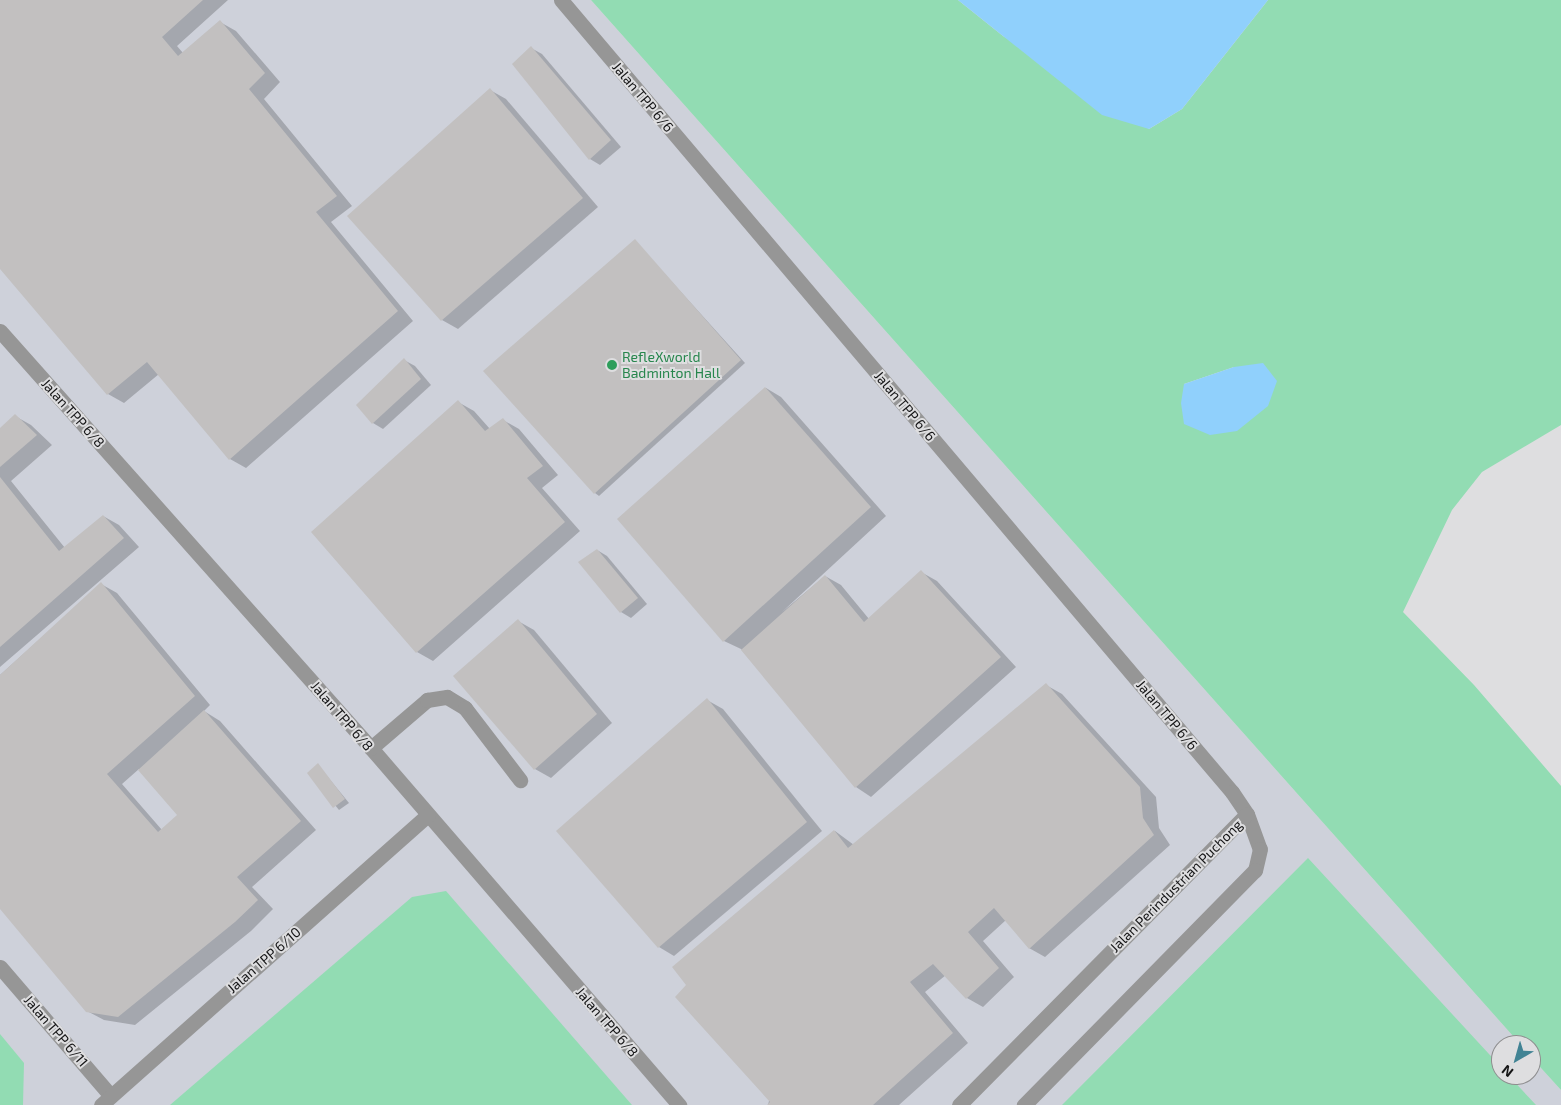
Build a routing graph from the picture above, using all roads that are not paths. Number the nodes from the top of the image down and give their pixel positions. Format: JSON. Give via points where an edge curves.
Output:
{"nodes":[{"id":1,"x":561,"y":0,"type":"edge"},
{"id":2,"x":0,"y":330,"type":"edge"},
{"id":3,"x":371,"y":748,"type":"junction"},
{"id":4,"x":520,"y":780,"type":"dead end"},
{"id":5,"x":1247,"y":814,"type":"junction"},
{"id":6,"x":428,"y":815,"type":"junction"},
{"id":7,"x":0,"y":967,"type":"edge"},
{"id":8,"x":106,"y":1100,"type":"edge"},
{"id":9,"x":679,"y":1105,"type":"edge"},
{"id":10,"x":959,"y":1105,"type":"edge"},
{"id":11,"x":1024,"y":1105,"type":"edge"}],
"edges":[{"from":1,"to":5,"type":"street","name":"Jalan TPP 6/6","via":[[1225,784]]},
{"from":2,"to":3,"type":"street","name":"Jalan TPP 6/8"},
{"from":3,"to":4,"type":"street","via":[[427,700],[447,697],[465,708]]},
{"from":3,"to":6,"type":"street","name":"Jalan TPP 6/8"},
{"from":5,"to":10,"type":"street","name":"Jalan Perindustrian Puchong"},
{"from":5,"to":11,"type":"street","name":"Jalan Perindustrian Puchong","via":[[1260,849],[1255,870]]},
{"from":6,"to":8,"type":"street","name":"Jalan TPP 6/10"},
{"from":6,"to":9,"type":"street","name":"Jalan TPP 6/8"},
{"from":7,"to":8,"type":"street","name":"Jalan TPP 6/11"}]}
